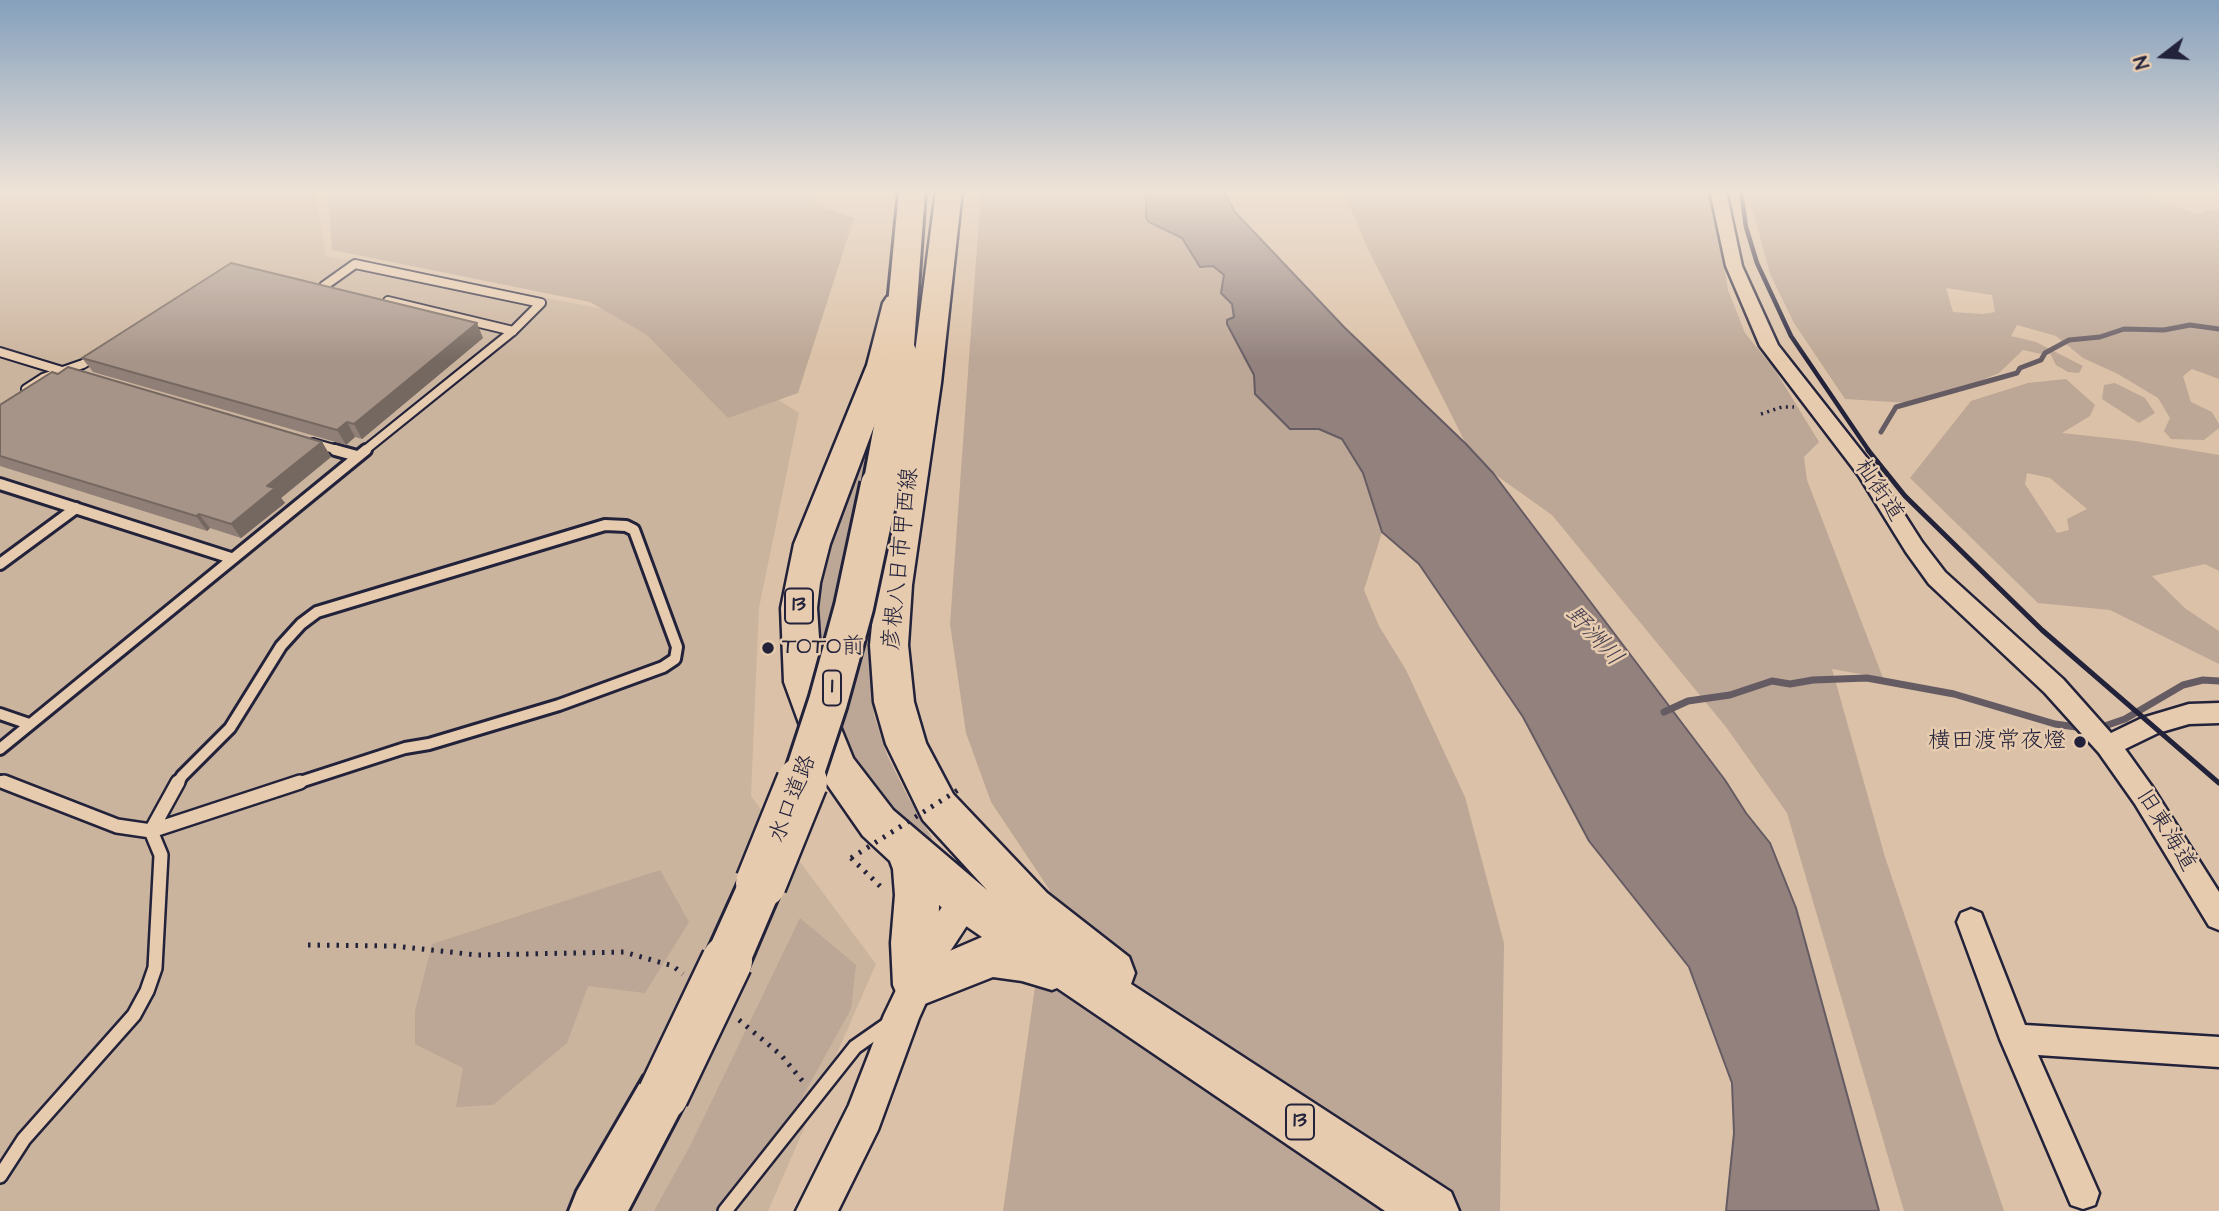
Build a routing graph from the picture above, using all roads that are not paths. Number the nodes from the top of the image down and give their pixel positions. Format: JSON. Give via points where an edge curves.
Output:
{"nodes":[{"id":1,"x":906,"y":248,"type":"edge"},
{"id":2,"x":925,"y":248,"type":"edge"},
{"id":3,"x":942,"y":248,"type":"edge"},
{"id":4,"x":1730,"y":248,"type":"edge"},
{"id":5,"x":906,"y":269,"type":"junction"},
{"id":6,"x":311,"y":283,"type":"edge"},
{"id":7,"x":324,"y":286,"type":"junction"},
{"id":8,"x":337,"y":289,"type":"edge"},
{"id":9,"x":378,"y":299,"type":"edge"},
{"id":10,"x":513,"y":331,"type":"junction"},
{"id":11,"x":107,"y":350,"type":"edge"},
{"id":12,"x":0,"y":352,"type":"edge"},
{"id":13,"x":903,"y":356,"type":"junction"},
{"id":14,"x":64,"y":371,"type":"junction"},
{"id":15,"x":77,"y":375,"type":"edge"},
{"id":16,"x":21,"y":392,"type":"edge"},
{"id":17,"x":304,"y":441,"type":"edge"},
{"id":18,"x":357,"y":456,"type":"junction"},
{"id":19,"x":0,"y":484,"type":"edge"},
{"id":20,"x":76,"y":509,"type":"junction"},
{"id":21,"x":231,"y":558,"type":"junction"},
{"id":22,"x":0,"y":564,"type":"edge"},
{"id":23,"x":2219,"y":713,"type":"edge"},
{"id":24,"x":0,"y":714,"type":"edge"},
{"id":25,"x":29,"y":724,"type":"junction"},
{"id":26,"x":2099,"y":735,"type":"junction"},
{"id":27,"x":0,"y":749,"type":"edge"},
{"id":28,"x":0,"y":780,"type":"edge"},
{"id":29,"x":948,"y":799,"type":"junction"},
{"id":30,"x":151,"y":831,"type":"junction"},
{"id":31,"x":908,"y":849,"type":"junction"},
{"id":32,"x":966,"y":901,"type":"junction"},
{"id":33,"x":2219,"y":917,"type":"edge"},
{"id":34,"x":1970,"y":922,"type":"dead end"},
{"id":35,"x":1026,"y":935,"type":"junction"},
{"id":36,"x":909,"y":1000,"type":"junction"},
{"id":37,"x":1167,"y":1033,"type":"junction"},
{"id":38,"x":2014,"y":1039,"type":"junction"},
{"id":39,"x":2219,"y":1052,"type":"edge"},
{"id":40,"x":0,"y":1176,"type":"edge"},
{"id":41,"x":2082,"y":1193,"type":"dead end"},
{"id":42,"x":597,"y":1211,"type":"edge"},
{"id":43,"x":725,"y":1211,"type":"edge"},
{"id":44,"x":816,"y":1211,"type":"edge"},
{"id":45,"x":1432,"y":1211,"type":"edge"}],
"edges":[{"from":1,"to":5,"type":"highway","name":"水口道路","number":"1"},
{"from":2,"to":13,"type":"highway","name":"水口道路","number":"1","via":[[912,343]]},
{"from":3,"to":29,"type":"main road","name":"彦根八日市甲西線","number":"13","via":[[889,645],[894,702],[906,744]]},
{"from":4,"to":26,"type":"street","name":"杣街道","via":[[1769,346],[1867,472],[1937,578],[2054,686]]},
{"from":5,"to":13,"type":"highway","name":"水口道路","number":"1","via":[[899,345]]},
{"from":5,"to":31,"type":"main road","name":"彦根八日市甲西線","number":"13","via":[[900,275],[895,318],[881,365],[812,544],[799,608],[803,682],[836,767],[878,823]]},
{"from":6,"to":7,"type":"lane"},
{"from":7,"to":8,"type":"lane"},
{"from":7,"to":10,"type":"lane","via":[[355,264],[541,303]]},
{"from":9,"to":10,"type":"lane"},
{"from":10,"to":18,"type":"lane"},
{"from":11,"to":14,"type":"lane"},
{"from":12,"to":14,"type":"lane"},
{"from":13,"to":42,"type":"highway","name":"水口道路","number":"1","bridge":true,"via":[[854,607],[803,780],[761,883],[708,970],[663,1095]]},
{"from":14,"to":15,"type":"lane"},
{"from":14,"to":16,"type":"lane"},
{"from":17,"to":18,"type":"lane"},
{"from":18,"to":21,"type":"lane"},
{"from":19,"to":20,"type":"lane"},
{"from":20,"to":21,"type":"lane"},
{"from":20,"to":22,"type":"lane"},
{"from":21,"to":25,"type":"lane"},
{"from":23,"to":26,"type":"street","via":[[2189,714]]},
{"from":24,"to":25,"type":"lane"},
{"from":25,"to":27,"type":"lane"},
{"from":26,"to":33,"type":"street","name":"旧東海道","via":[[2144,796]]},
{"from":28,"to":30,"type":"lane","via":[[117,826]]},
{"from":29,"to":32,"type":"main road","number":"13"},
{"from":29,"to":35,"type":"main road","name":"彦根八日市甲西線","number":"13"},
{"from":30,"to":30,"type":"lane","via":[[182,776],[230,728],[281,646],[317,612],[605,524],[634,530],[677,647],[675,659],[663,667],[559,705],[405,748]]},
{"from":30,"to":40,"type":"lane","via":[[161,855],[155,968],[147,991],[134,1014],[24,1139]]},
{"from":31,"to":32,"type":"main road","name":"彦根八日市甲西線","number":"13"},
{"from":31,"to":36,"type":"main road","via":[[917,895]]},
{"from":32,"to":35,"type":"main road","name":"彦根八日市甲西線","number":"13"},
{"from":32,"to":36,"type":"street","via":[[935,944]]},
{"from":34,"to":38,"type":"street"},
{"from":35,"to":36,"type":"main road","number":"13"},
{"from":35,"to":37,"type":"main road","name":"彦根八日市甲西線","number":"13","via":[[1077,975]]},
{"from":35,"to":37,"type":"main road","name":"彦根八日市甲西線","number":"13","via":[[1117,977]]},
{"from":36,"to":43,"type":"lane","via":[[855,1047]]},
{"from":36,"to":44,"type":"street","via":[[864,1116]]},
{"from":37,"to":45,"type":"main road","name":"彦根八日市甲西線","number":"13"},
{"from":38,"to":39,"type":"street"},
{"from":38,"to":41,"type":"street"}]}
